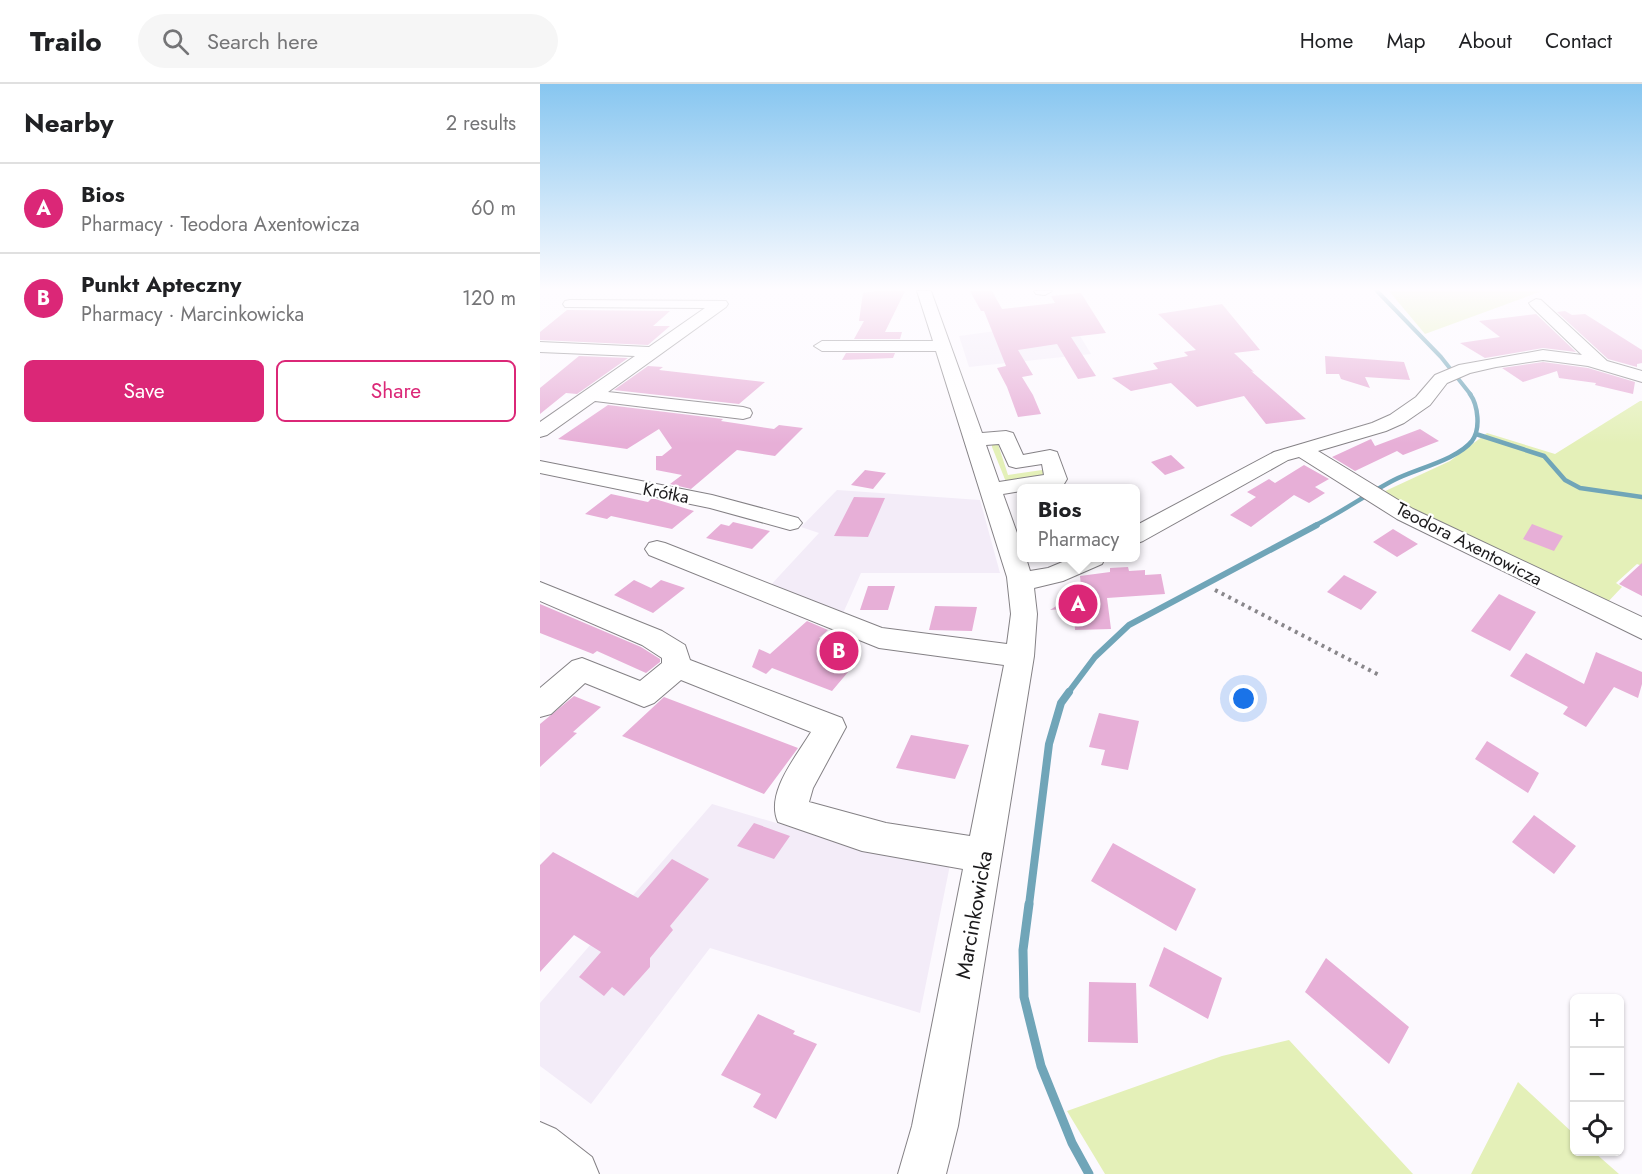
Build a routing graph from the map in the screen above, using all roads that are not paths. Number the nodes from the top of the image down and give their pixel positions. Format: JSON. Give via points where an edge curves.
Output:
{"nodes":[{"id":1,"x":665,"y":342,"type":"edge"},
{"id":2,"x":941,"y":342,"type":"edge"},
{"id":3,"x":1577,"y":342,"type":"edge"},
{"id":4,"x":822,"y":346,"type":"dead end"},
{"id":5,"x":942,"y":346,"type":"junction"},
{"id":6,"x":540,"y":347,"type":"edge"},
{"id":7,"x":650,"y":352,"type":"junction"},
{"id":8,"x":1601,"y":364,"type":"junction"},
{"id":9,"x":1642,"y":377,"type":"edge"},
{"id":10,"x":589,"y":395,"type":"junction"},
{"id":11,"x":541,"y":406,"type":"edge"},
{"id":12,"x":568,"y":409,"type":"junction"},
{"id":13,"x":742,"y":413,"type":"dead end"},
{"id":14,"x":540,"y":431,"type":"edge"},
{"id":15,"x":974,"y":440,"type":"junction"},
{"id":16,"x":1302,"y":450,"type":"junction"},
{"id":17,"x":540,"y":467,"type":"edge"},
{"id":18,"x":1033,"y":484,"type":"edge"},
{"id":19,"x":1017,"y":486,"type":"edge"},
{"id":20,"x":991,"y":490,"type":"junction"},
{"id":21,"x":790,"y":523,"type":"dead end"},
{"id":22,"x":1140,"y":533,"type":"edge"},
{"id":23,"x":657,"y":549,"type":"dead end"},
{"id":24,"x":1085,"y":562,"type":"edge"},
{"id":25,"x":1021,"y":582,"type":"junction"},
{"id":26,"x":540,"y":591,"type":"edge"},
{"id":27,"x":1642,"y":629,"type":"edge"},
{"id":28,"x":1020,"y":656,"type":"junction"},
{"id":29,"x":678,"y":667,"type":"junction"},
{"id":30,"x":540,"y":705,"type":"edge"},
{"id":31,"x":985,"y":855,"type":"junction"},
{"id":32,"x":540,"y":1144,"type":"edge"},
{"id":33,"x":575,"y":1174,"type":"edge"},
{"id":34,"x":922,"y":1174,"type":"edge"}],
"edges":[{"from":1,"to":7,"type":"street"},
{"from":2,"to":5,"type":"street","name":"Marcinkowicka"},
{"from":3,"to":8,"type":"street"},
{"from":4,"to":5,"type":"street"},
{"from":5,"to":15,"type":"street","name":"Marcinkowicka"},
{"from":6,"to":7,"type":"street"},
{"from":7,"to":10,"type":"street"},
{"from":8,"to":9,"type":"street"},
{"from":8,"to":16,"type":"street","via":[[1543,355],[1456,373],[1441,379],[1423,401],[1397,419]]},
{"from":10,"to":12,"type":"street"},
{"from":10,"to":13,"type":"street"},
{"from":11,"to":12,"type":"street"},
{"from":12,"to":14,"type":"street"},
{"from":15,"to":18,"type":"street","via":[[1006,437],[1016,462],[1050,456],[1056,479]]},
{"from":15,"to":20,"type":"street","name":"Marcinkowicka"},
{"from":16,"to":22,"type":"street","via":[[1281,456]]},
{"from":16,"to":27,"type":"street","name":"Teodora Axentowicza","via":[[1461,543]]},
{"from":17,"to":21,"type":"street","name":"Krótka","via":[[712,502]]},
{"from":19,"to":20,"type":"street"},
{"from":20,"to":25,"type":"street","name":"Marcinkowicka"},
{"from":23,"to":28,"type":"street","via":[[879,638]]},
{"from":24,"to":25,"type":"street","via":[[1054,575]]},
{"from":25,"to":28,"type":"street","name":"Marcinkowicka","via":[[1024,614]]},
{"from":26,"to":29,"type":"street","via":[[652,638],[675,653]]},
{"from":28,"to":31,"type":"street","name":"Marcinkowicka"},
{"from":29,"to":30,"type":"street","via":[[645,695],[582,669]]},
{"from":29,"to":31,"type":"street","via":[[831,727],[797,784],[790,811],[829,827],[905,844]]},
{"from":31,"to":34,"type":"street","name":"Marcinkowicka","via":[[935,1126]]},
{"from":32,"to":33,"type":"street"}]}
